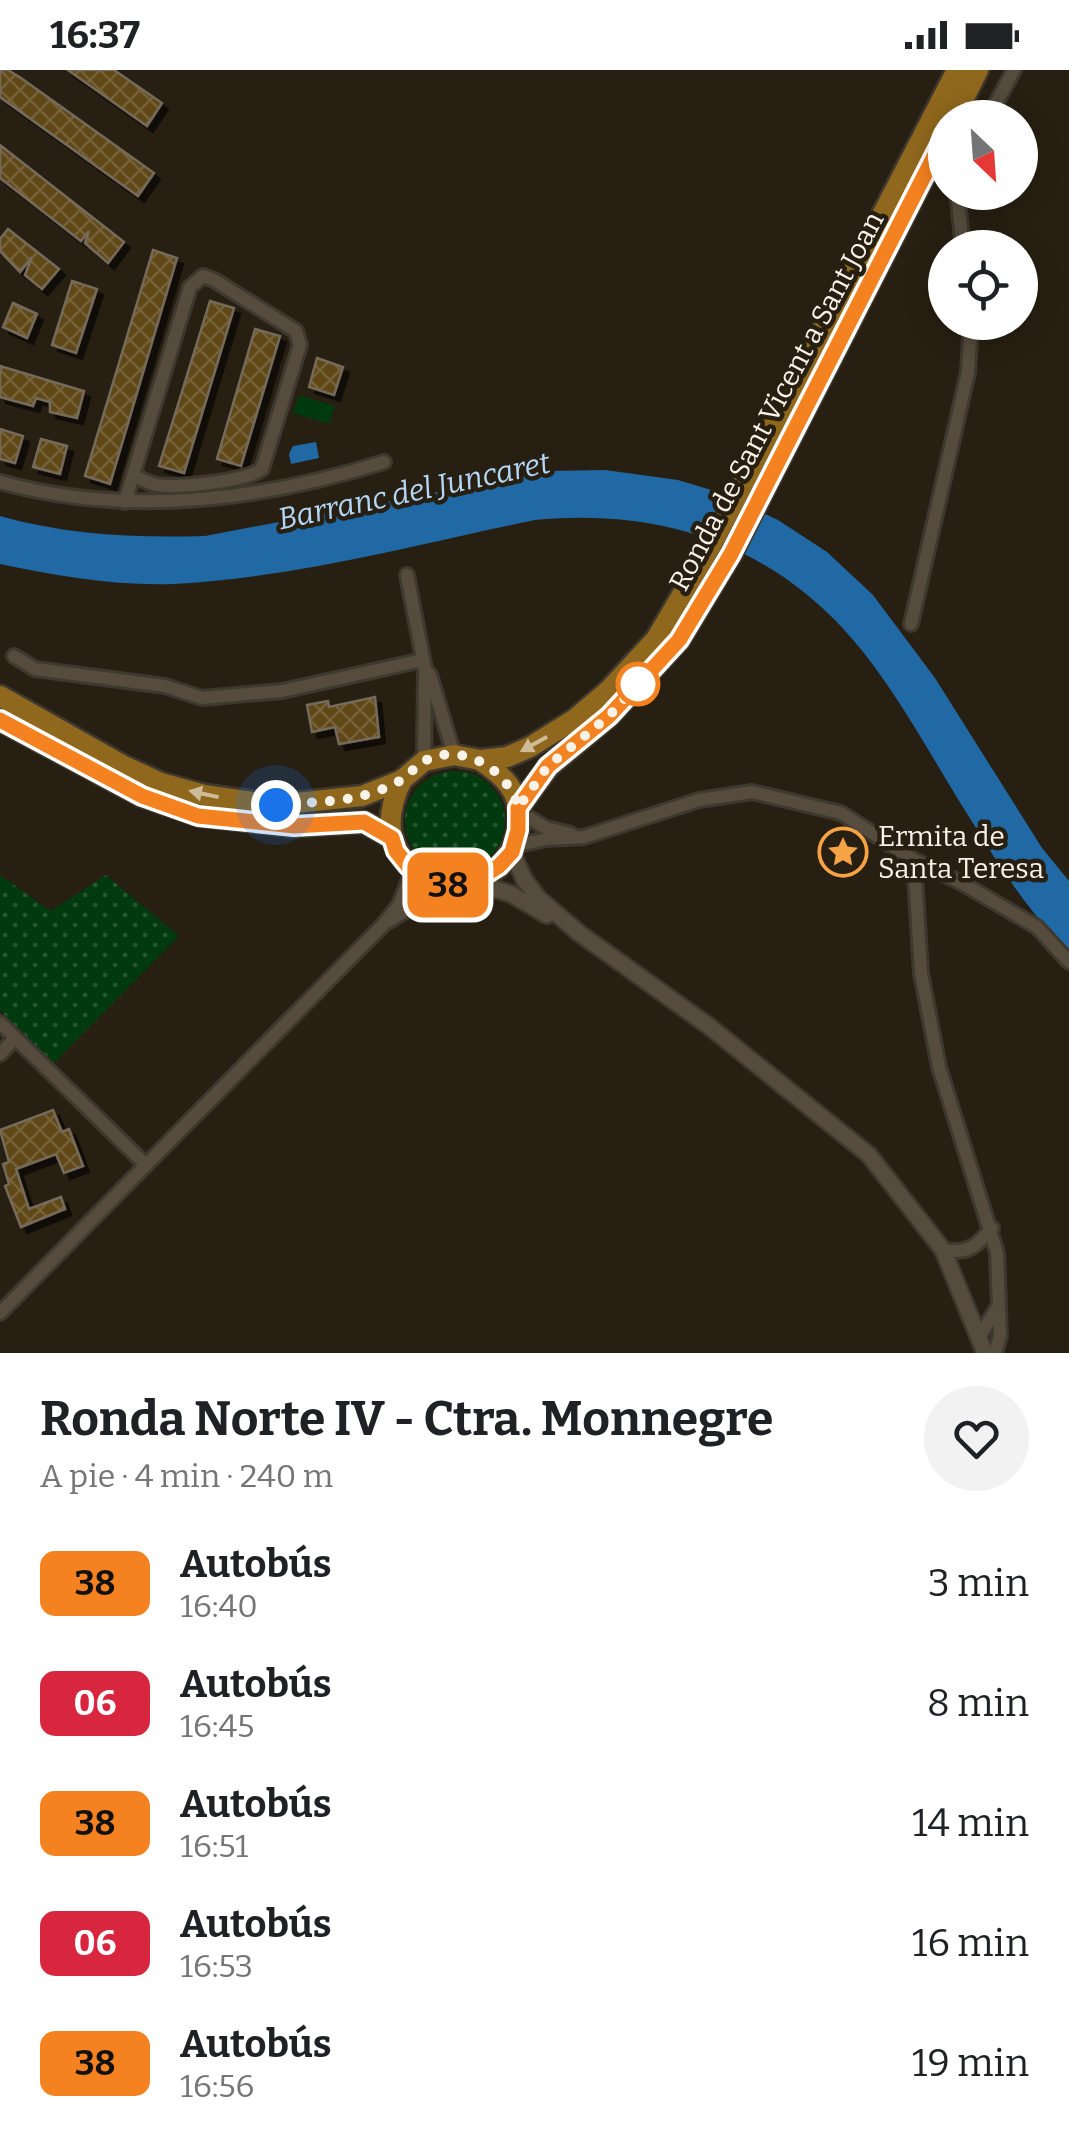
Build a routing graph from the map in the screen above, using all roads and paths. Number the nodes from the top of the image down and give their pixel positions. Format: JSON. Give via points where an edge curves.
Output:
{"nodes":[{"id":1,"x":956,"y":70,"type":"edge"},
{"id":2,"x":978,"y":70,"type":"edge"},
{"id":3,"x":1014,"y":70,"type":"edge"},
{"id":4,"x":963,"y":100,"type":"edge"},
{"id":5,"x":998,"y":100,"type":"edge"},
{"id":6,"x":928,"y":168,"type":"edge"},
{"id":7,"x":970,"y":340,"type":"edge"},
{"id":8,"x":384,"y":462,"type":"dead end"},
{"id":9,"x":133,"y":476,"type":"junction"},
{"id":10,"x":0,"y":482,"type":"edge"},
{"id":11,"x":126,"y":502,"type":"junction"},
{"id":12,"x":722,"y":549,"type":"junction"},
{"id":13,"x":407,"y":575,"type":"dead end"},
{"id":14,"x":911,"y":624,"type":"dead end"},
{"id":15,"x":14,"y":656,"type":"dead end"},
{"id":16,"x":424,"y":665,"type":"junction"},
{"id":17,"x":0,"y":696,"type":"edge"},
{"id":18,"x":0,"y":720,"type":"edge"},
{"id":19,"x":454,"y":755,"type":"junction"},
{"id":20,"x":480,"y":760,"type":"junction"},
{"id":21,"x":424,"y":761,"type":"junction"},
{"id":22,"x":402,"y":780,"type":"junction"},
{"id":23,"x":519,"y":810,"type":"junction"},
{"id":24,"x":584,"y":837,"type":"junction"},
{"id":25,"x":392,"y":838,"type":"junction"},
{"id":26,"x":513,"y":849,"type":"junction"},
{"id":27,"x":914,"y":860,"type":"junction"},
{"id":28,"x":413,"y":870,"type":"junction"},
{"id":29,"x":473,"y":882,"type":"junction"},
{"id":30,"x":447,"y":885,"type":"junction"},
{"id":31,"x":383,"y":924,"type":"junction"},
{"id":32,"x":579,"y":933,"type":"junction"},
{"id":33,"x":1069,"y":962,"type":"edge"},
{"id":34,"x":0,"y":1023,"type":"edge"},
{"id":35,"x":15,"y":1038,"type":"junction"},
{"id":36,"x":0,"y":1054,"type":"edge"},
{"id":37,"x":145,"y":1164,"type":"junction"},
{"id":38,"x":992,"y":1228,"type":"junction"},
{"id":39,"x":943,"y":1250,"type":"junction"},
{"id":40,"x":999,"y":1305,"type":"junction"},
{"id":41,"x":0,"y":1313,"type":"edge"},
{"id":42,"x":980,"y":1335,"type":"junction"},
{"id":43,"x":985,"y":1353,"type":"edge"},
{"id":44,"x":995,"y":1353,"type":"edge"}],
"edges":[{"from":1,"to":12,"type":"main road","name":"Ronda de Sant Vicent a Sant Joan","via":[[745,481]]},
{"from":2,"to":4,"type":"main road"},
{"from":3,"to":5,"type":"street"},
{"from":6,"to":12,"type":"main road","name":"Ronda de Sant Vicent a Sant Joan","via":[[771,476]]},
{"from":7,"to":14,"type":"street"},
{"from":8,"to":11,"type":"street","via":[[229,498]]},
{"from":9,"to":9,"type":"street","via":[[196,280],[214,280],[296,331],[300,345],[262,469],[177,486]]},
{"from":9,"to":11,"type":"street"},
{"from":10,"to":11,"type":"street"},
{"from":12,"to":20,"type":"main road","name":"Ronda de Sant Vicent a Sant Joan","one_way":true,"via":[[608,691],[530,747]]},
{"from":12,"to":23,"type":"main road","name":"Ronda de Sant Vicent a Sant Joan","via":[[679,640],[609,716],[548,766]]},
{"from":13,"to":16,"type":"street"},
{"from":15,"to":16,"type":"street","via":[[35,669],[165,686],[202,698],[282,692]]},
{"from":16,"to":19,"type":"street"},
{"from":16,"to":21,"type":"street"},
{"from":22,"to":17,"type":"main road","name":"Ronda de Sant Vicent a Sant Joan","one_way":true,"via":[[362,796],[276,805],[204,795],[161,784]]},
{"from":18,"to":25,"type":"main road","via":[[142,796],[198,816],[294,826],[364,822]]},
{"from":19,"to":20,"type":"main road","name":"Ronda de Sant Vicent a Sant Joan"},
{"from":19,"to":21,"type":"main road","name":"Ronda de Sant Vicent a Sant Joan"},
{"from":20,"to":23,"type":"main road","via":[[514,790]]},
{"from":21,"to":22,"type":"main road","name":"Ronda de Sant Vicent a Sant Joan"},
{"from":22,"to":25,"type":"main road","via":[[390,804]]},
{"from":23,"to":24,"type":"street","via":[[546,828]]},
{"from":23,"to":26,"type":"main road","name":"Ronda de Sant Vicent a Sant Joan"},
{"from":24,"to":26,"type":"street"},
{"from":24,"to":27,"type":"street","via":[[699,800],[752,792],[840,812]]},
{"from":25,"to":28,"type":"main road"},
{"from":26,"to":29,"type":"main road"},
{"from":26,"to":32,"type":"street","via":[[538,898]]},
{"from":27,"to":33,"type":"street","via":[[1037,927]]},
{"from":27,"to":38,"type":"street","via":[[921,973],[938,1067]]},
{"from":28,"to":30,"type":"main road"},
{"from":28,"to":31,"type":"street"},
{"from":29,"to":30,"type":"main road"},
{"from":29,"to":32,"type":"street","via":[[511,894]]},
{"from":30,"to":31,"type":"street"},
{"from":31,"to":37,"type":"street"},
{"from":32,"to":39,"type":"street","via":[[710,1027],[870,1156]]},
{"from":34,"to":35,"type":"street"},
{"from":35,"to":36,"type":"street"},
{"from":35,"to":37,"type":"street"},
{"from":37,"to":41,"type":"street"},
{"from":38,"to":39,"type":"street","via":[[975,1249]]},
{"from":38,"to":40,"type":"street"},
{"from":39,"to":42,"type":"street"},
{"from":40,"to":42,"type":"street"},
{"from":40,"to":44,"type":"street"},
{"from":42,"to":43,"type":"street"}]}
